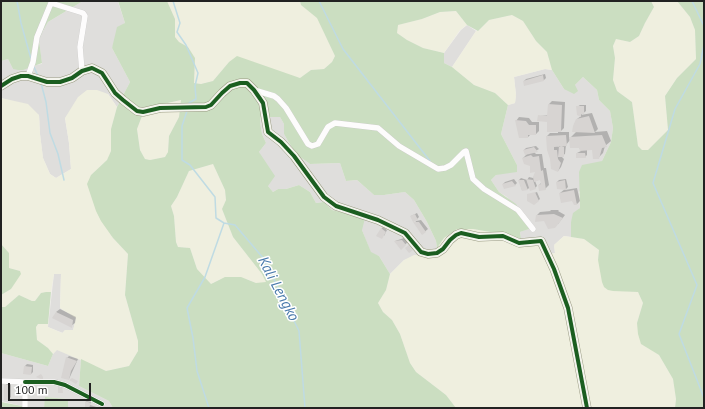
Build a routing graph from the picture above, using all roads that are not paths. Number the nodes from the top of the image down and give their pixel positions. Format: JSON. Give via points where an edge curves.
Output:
{"nodes":[{"id":1,"x":52,"y":2,"type":"edge"},
{"id":2,"x":82,"y":71,"type":"junction"},
{"id":3,"x":28,"y":76,"type":"junction"},
{"id":4,"x":1,"y":86,"type":"edge"},
{"id":5,"x":254,"y":90,"type":"junction"},
{"id":6,"x":533,"y":229,"type":"dead end"},
{"id":7,"x":1,"y":381,"type":"edge"},
{"id":8,"x":25,"y":382,"type":"junction"},
{"id":9,"x":102,"y":404,"type":"dead end"},
{"id":10,"x":25,"y":408,"type":"edge"},
{"id":11,"x":587,"y":408,"type":"edge"}],
"edges":[{"from":1,"to":2,"type":"street","via":[[85,16],[80,47]]},
{"from":1,"to":3,"type":"street","via":[[36,39],[33,64]]},
{"from":2,"to":3,"type":"street","via":[[60,82]]},
{"from":2,"to":5,"type":"street","via":[[90,68],[99,71],[115,93],[137,111],[143,112],[160,108],[208,106],[225,89],[235,84],[247,83]]},
{"from":3,"to":4,"type":"street","via":[[17,77]]},
{"from":5,"to":6,"type":"street","via":[[278,99],[308,144],[312,146],[318,144],[328,127],[335,123],[378,128],[399,146],[438,169],[451,165],[466,151],[474,179],[488,192],[518,210]]},
{"from":5,"to":11,"type":"street","via":[[264,107],[268,132],[294,156],[324,197],[336,206],[378,220],[405,233],[421,252],[437,253],[456,235],[461,234],[479,237],[503,236],[519,243],[541,241],[568,308]]},
{"from":7,"to":8,"type":"street"},
{"from":8,"to":9,"type":"street","via":[[54,382],[65,385]]},
{"from":8,"to":10,"type":"street"}]}
